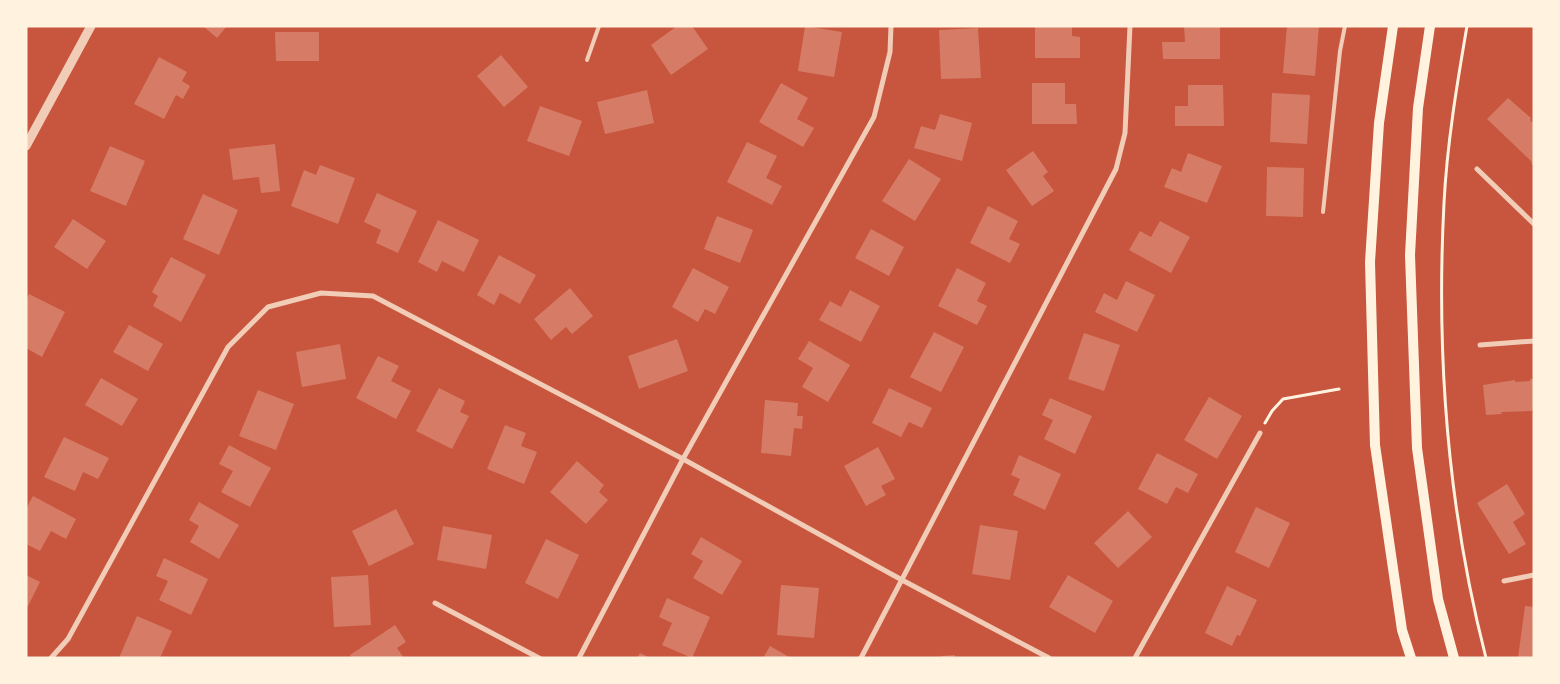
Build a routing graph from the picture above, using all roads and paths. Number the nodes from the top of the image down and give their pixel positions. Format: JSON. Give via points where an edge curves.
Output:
{"nodes":[{"id":1,"x":91,"y":26,"type":"edge"},
{"id":2,"x":600,"y":26,"type":"edge"},
{"id":3,"x":891,"y":26,"type":"edge"},
{"id":4,"x":1130,"y":26,"type":"edge"},
{"id":5,"x":1345,"y":26,"type":"edge"},
{"id":6,"x":1394,"y":26,"type":"edge"},
{"id":7,"x":1430,"y":26,"type":"edge"},
{"id":8,"x":1467,"y":26,"type":"edge"},
{"id":9,"x":587,"y":60,"type":"dead end"},
{"id":10,"x":26,"y":146,"type":"edge"},
{"id":11,"x":1477,"y":169,"type":"dead end"},
{"id":12,"x":1323,"y":212,"type":"dead end"},
{"id":13,"x":1534,"y":224,"type":"edge"},
{"id":14,"x":1534,"y":341,"type":"edge"},
{"id":15,"x":1480,"y":345,"type":"dead end"},
{"id":16,"x":1339,"y":389,"type":"dead end"},
{"id":17,"x":1260,"y":433,"type":"joint"},
{"id":18,"x":683,"y":459,"type":"junction"},
{"id":19,"x":1534,"y":575,"type":"edge"},
{"id":20,"x":902,"y":580,"type":"junction"},
{"id":21,"x":1504,"y":582,"type":"dead end"},
{"id":22,"x":435,"y":603,"type":"dead end"},
{"id":23,"x":51,"y":658,"type":"edge"},
{"id":24,"x":539,"y":658,"type":"edge"},
{"id":25,"x":579,"y":658,"type":"edge"},
{"id":26,"x":862,"y":658,"type":"edge"},
{"id":27,"x":1049,"y":658,"type":"edge"},
{"id":28,"x":1135,"y":658,"type":"edge"},
{"id":29,"x":1411,"y":658,"type":"edge"},
{"id":30,"x":1454,"y":658,"type":"edge"},
{"id":31,"x":1486,"y":658,"type":"edge"}],
"edges":[{"from":1,"to":10,"type":"street"},
{"from":2,"to":9,"type":"lane"},
{"from":3,"to":18,"type":"street","via":[[890,52],[874,117]]},
{"from":4,"to":20,"type":"street","via":[[1125,133],[1116,169]]},
{"from":5,"to":12,"type":"lane"},
{"from":6,"to":29,"type":"main road","via":[[1379,123],[1370,262],[1375,445],[1402,630]]},
{"from":7,"to":30,"type":"main road","via":[[1418,108],[1410,255],[1416,439],[1438,599]]},
{"from":8,"to":31,"type":"path","via":[[1456,89],[1444,202],[1442,306],[1446,415],[1455,494],[1472,604]]},
{"from":11,"to":13,"type":"street"},
{"from":14,"to":15,"type":"street"},
{"from":16,"to":17,"type":"path","via":[[1283,399],[1272,410]]},
{"from":17,"to":28,"type":"street"},
{"from":18,"to":20,"type":"street"},
{"from":18,"to":23,"type":"street","via":[[373,296],[321,293],[268,307],[228,348],[68,639]]},
{"from":18,"to":25,"type":"street"},
{"from":19,"to":21,"type":"street"},
{"from":20,"to":26,"type":"street"},
{"from":20,"to":27,"type":"street"},
{"from":22,"to":24,"type":"street"}]}
